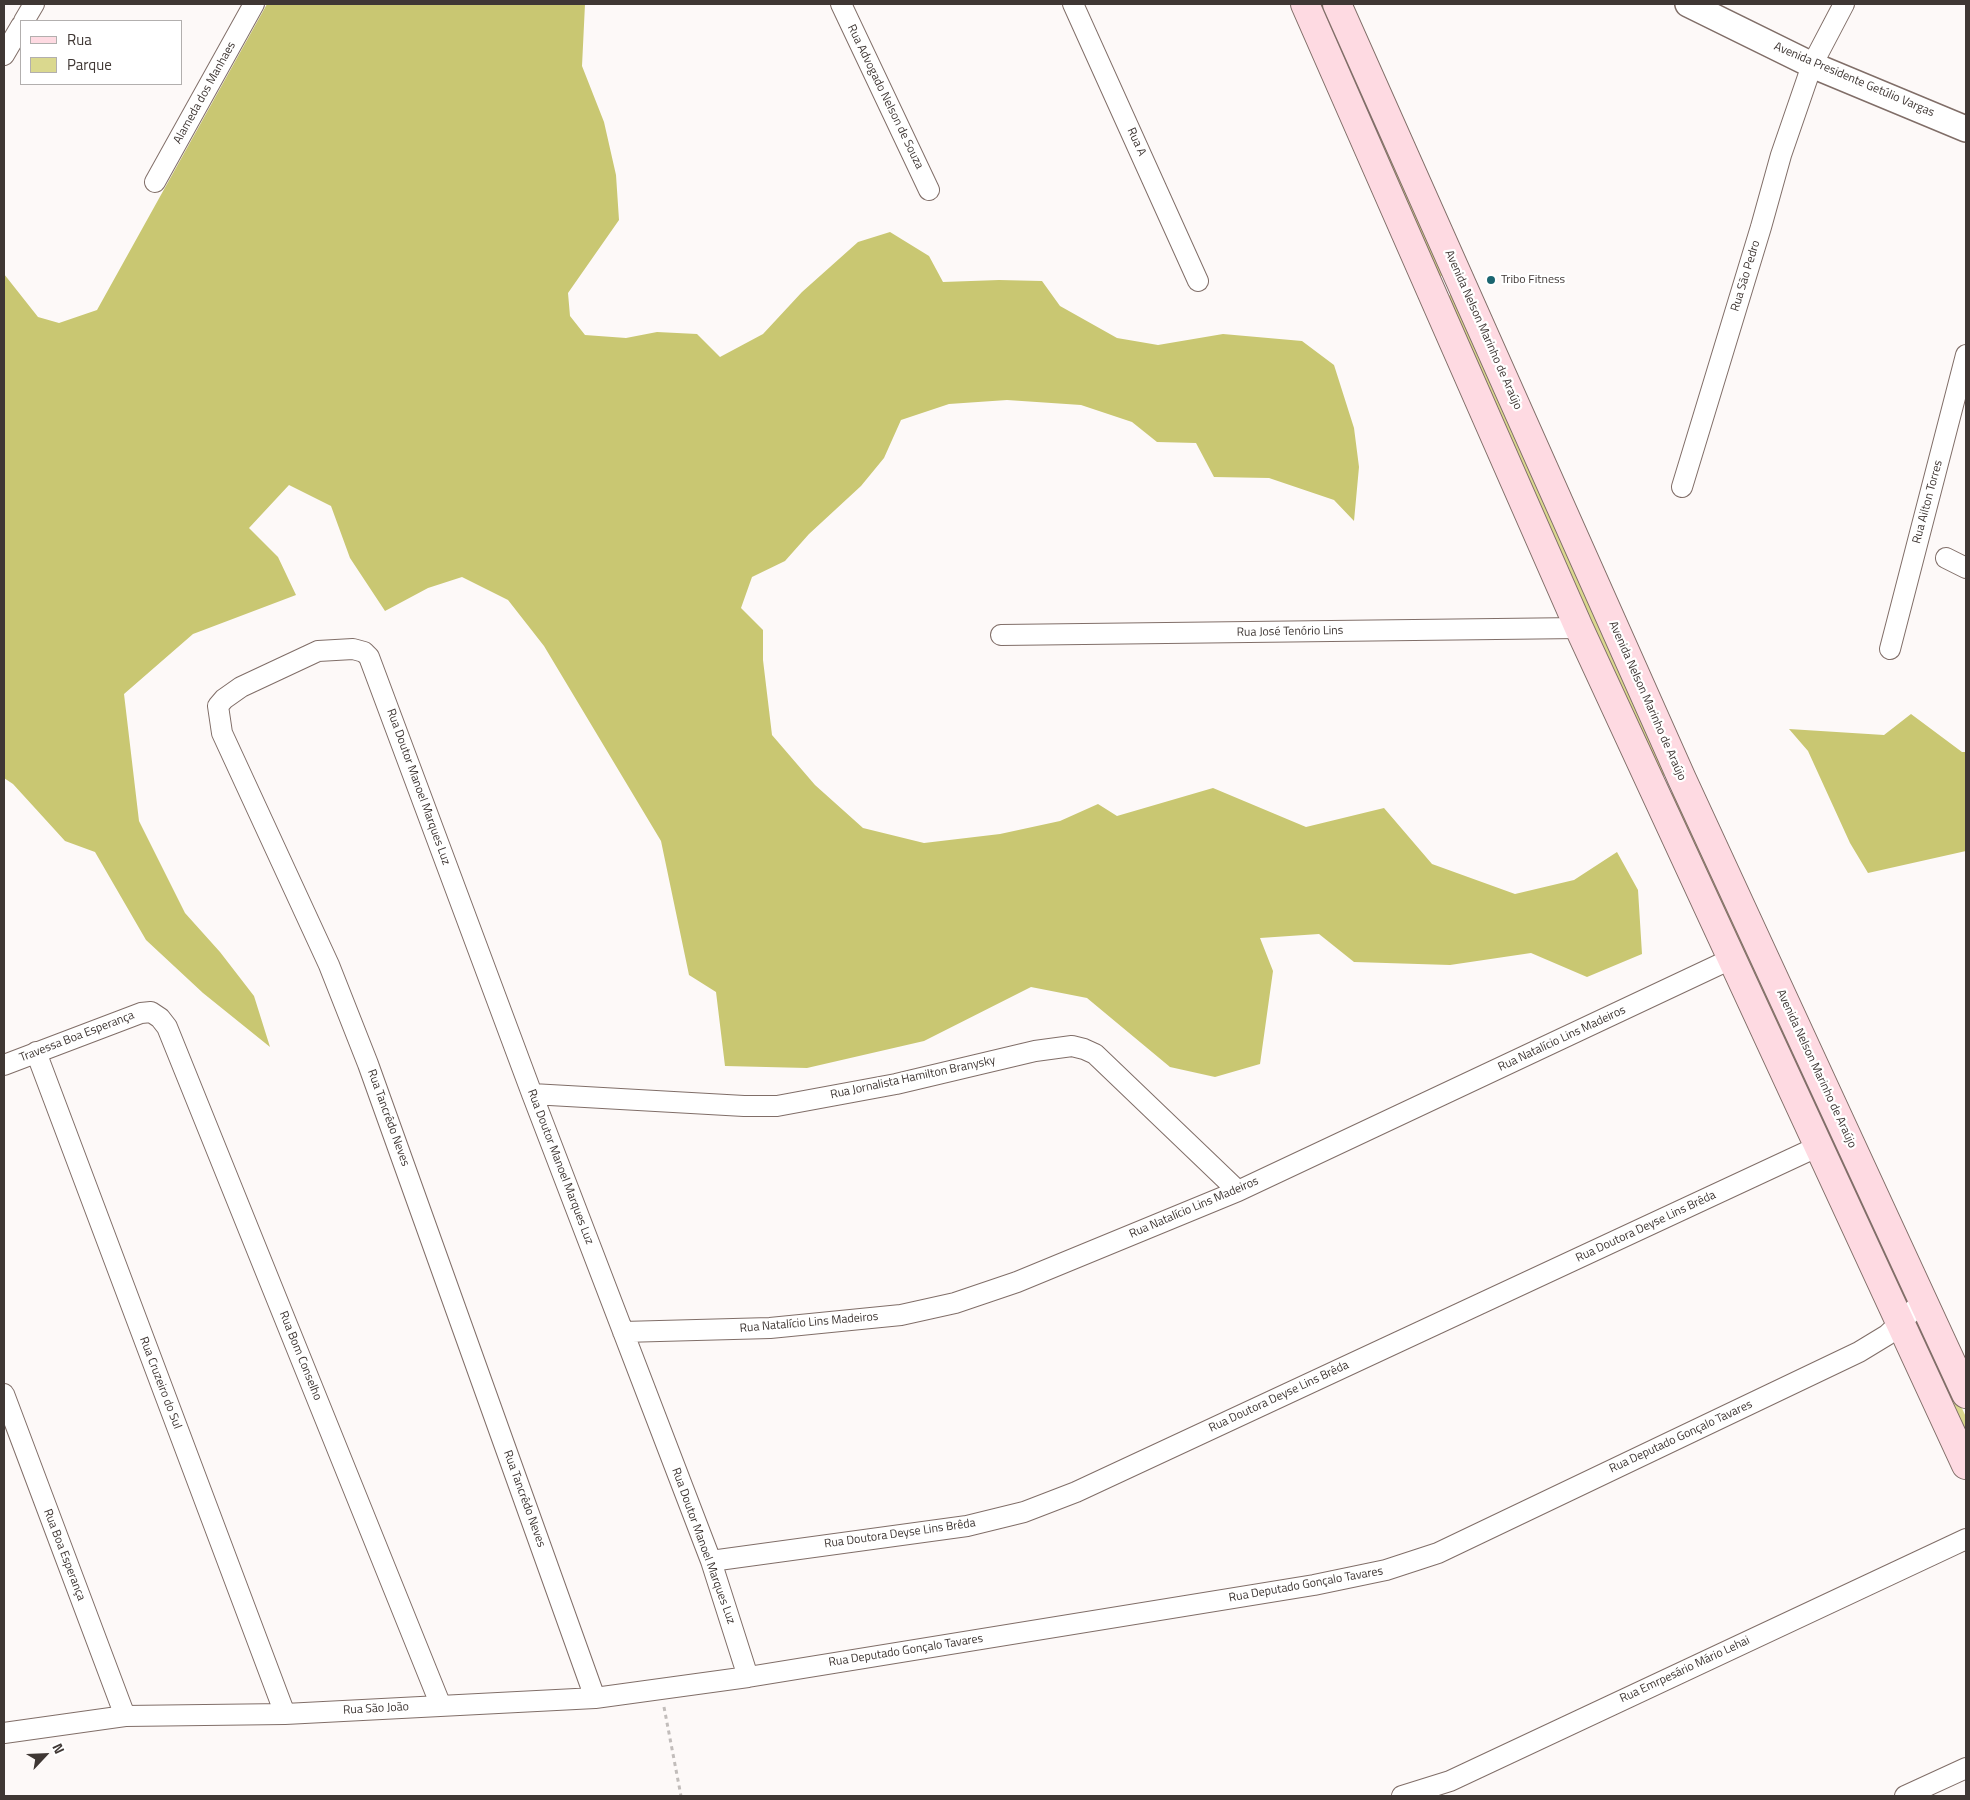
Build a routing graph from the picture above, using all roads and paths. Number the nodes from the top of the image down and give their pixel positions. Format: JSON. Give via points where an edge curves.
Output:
{"nodes":[{"id":1,"x":34,"y":4,"type":"edge"},
{"id":2,"x":254,"y":4,"type":"edge"},
{"id":3,"x":841,"y":4,"type":"edge"},
{"id":4,"x":1073,"y":4,"type":"edge"},
{"id":5,"x":1305,"y":4,"type":"edge"},
{"id":6,"x":1337,"y":4,"type":"edge"},
{"id":7,"x":1688,"y":4,"type":"edge"},
{"id":8,"x":1844,"y":4,"type":"edge"},
{"id":9,"x":25,"y":20,"type":"edge"},
{"id":10,"x":20,"y":28,"type":"edge"},
{"id":11,"x":4,"y":55,"type":"edge"},
{"id":12,"x":1812,"y":65,"type":"junction"},
{"id":13,"x":1966,"y":129,"type":"edge"},
{"id":14,"x":155,"y":182,"type":"dead end"},
{"id":15,"x":929,"y":190,"type":"dead end"},
{"id":16,"x":1198,"y":281,"type":"dead end"},
{"id":17,"x":1462,"y":284,"type":"junction"},
{"id":18,"x":1432,"y":292,"type":"junction"},
{"id":19,"x":1966,"y":355,"type":"edge"},
{"id":20,"x":1682,"y":487,"type":"dead end"},
{"id":21,"x":1946,"y":558,"type":"dead end"},
{"id":22,"x":1966,"y":568,"type":"edge"},
{"id":23,"x":1579,"y":628,"type":"junction"},
{"id":24,"x":1001,"y":635,"type":"dead end"},
{"id":25,"x":1890,"y":649,"type":"dead end"},
{"id":26,"x":369,"y":657,"type":"joint"},
{"id":27,"x":1682,"y":779,"type":"junction"},
{"id":28,"x":1653,"y":790,"type":"junction"},
{"id":29,"x":1731,"y":959,"type":"junction"},
{"id":30,"x":151,"y":1012,"type":"joint"},
{"id":31,"x":36,"y":1052,"type":"junction"},
{"id":32,"x":4,"y":1065,"type":"edge"},
{"id":33,"x":532,"y":1094,"type":"junction"},
{"id":34,"x":1819,"y":1146,"type":"junction"},
{"id":35,"x":1238,"y":1191,"type":"junction"},
{"id":36,"x":1923,"y":1301,"type":"junction"},
{"id":37,"x":1900,"y":1323,"type":"junction"},
{"id":38,"x":623,"y":1332,"type":"junction"},
{"id":39,"x":4,"y":1394,"type":"edge"},
{"id":40,"x":1966,"y":1394,"type":"edge"},
{"id":41,"x":1966,"y":1465,"type":"edge"},
{"id":42,"x":1966,"y":1538,"type":"edge"},
{"id":43,"x":711,"y":1561,"type":"junction"},
{"id":44,"x":748,"y":1677,"type":"junction"},
{"id":45,"x":661,"y":1689,"type":"junction"},
{"id":46,"x":595,"y":1698,"type":"junction"},
{"id":47,"x":441,"y":1706,"type":"junction"},
{"id":48,"x":285,"y":1714,"type":"junction"},
{"id":49,"x":125,"y":1716,"type":"junction"},
{"id":50,"x":4,"y":1733,"type":"edge"},
{"id":51,"x":1966,"y":1768,"type":"edge"},
{"id":52,"x":681,"y":1796,"type":"edge"},
{"id":53,"x":1402,"y":1796,"type":"edge"},
{"id":54,"x":1905,"y":1796,"type":"edge"}],
"edges":[{"from":1,"to":9,"type":"street"},
{"from":2,"to":14,"type":"street","name":"Alameda dos Manhaes"},
{"from":3,"to":15,"type":"street","name":"Rua Advogado Nelson de Souza"},
{"from":4,"to":16,"type":"street","name":"Rua A"},
{"from":5,"to":18,"type":"main road"},
{"from":6,"to":17,"type":"main road","name":"Avenida Nelson Marinho de Araújo"},
{"from":7,"to":12,"type":"street","name":"Avenida Presidente Getúlio Vargas"},
{"from":8,"to":12,"type":"street","name":"Rua São Pedro"},
{"from":10,"to":11,"type":"street"},
{"from":12,"to":13,"type":"street","name":"Avenida Presidente Getúlio Vargas"},
{"from":12,"to":20,"type":"street","name":"Rua São Pedro","via":[[1781,155]]},
{"from":17,"to":18,"type":"main road","via":[[1448,283]]},
{"from":17,"to":27,"type":"main road","name":"Avenida Nelson Marinho de Araújo"},
{"from":18,"to":23,"type":"main road"},
{"from":19,"to":25,"type":"street","name":"Rua Ailton Torres"},
{"from":21,"to":22,"type":"street"},
{"from":23,"to":24,"type":"street","name":"Rua José Tenório Lins"},
{"from":23,"to":28,"type":"main road"},
{"from":26,"to":33,"type":"street","name":"Rua Doutor Manoel Marques Luz"},
{"from":26,"to":46,"type":"street","name":"Rua Tancrêdo Neves","via":[[353,649],[318,651],[241,686],[218,706],[219,720],[222,733],[329,966],[368,1064]]},
{"from":27,"to":28,"type":"main road"},
{"from":27,"to":36,"type":"main road","name":"Avenida Nelson Marinho de Araújo"},
{"from":28,"to":29,"type":"main road"},
{"from":29,"to":34,"type":"main road"},
{"from":29,"to":35,"type":"street","name":"Rua Natalício Lins Madeiros"},
{"from":30,"to":31,"type":"street","name":"Travessa Boa Esperança"},
{"from":30,"to":47,"type":"street","name":"Rua Bom Conselho","via":[[167,1027]]},
{"from":31,"to":32,"type":"street","name":"Travessa Boa Esperança"},
{"from":31,"to":48,"type":"street","name":"Rua Cruzeiro do Sul"},
{"from":33,"to":35,"type":"street","name":"Rua Jornalista Hamilton Branysky","via":[[777,1106],[896,1084],[1034,1051],[1072,1046],[1095,1054]]},
{"from":33,"to":38,"type":"street","name":"Rua Doutor Manoel Marques Luz"},
{"from":34,"to":37,"type":"main road"},
{"from":34,"to":43,"type":"street","name":"Rua Doutora Deyse Lins Brêda","via":[[1076,1492],[1024,1512],[967,1526]]},
{"from":35,"to":38,"type":"street","name":"Rua Natalício Lins Madeiros","via":[[1016,1282],[955,1303],[902,1314],[770,1328]]},
{"from":36,"to":37,"type":"street","name":"Rua Deputado Gonçalo Tavares"},
{"from":36,"to":40,"type":"main road","name":"Avenida Nelson Marinho de Araújo"},
{"from":37,"to":41,"type":"main road"},
{"from":37,"to":44,"type":"street","name":"Rua Deputado Gonçalo Tavares","via":[[1859,1352],[1438,1552],[1386,1570],[1314,1585]]},
{"from":38,"to":43,"type":"street","name":"Rua Doutor Manoel Marques Luz"},
{"from":39,"to":49,"type":"street","name":"Rua Boa Esperança"},
{"from":42,"to":53,"type":"street","name":"Rua Emrpesário Mário Lehai","via":[[1450,1780]]},
{"from":43,"to":44,"type":"street","name":"Rua Doutor Manoel Marques Luz"},
{"from":44,"to":45,"type":"street","name":"Rua São João"},
{"from":45,"to":46,"type":"street","name":"Rua São João"},
{"from":45,"to":52,"type":"path"},
{"from":46,"to":47,"type":"street","name":"Rua São João"},
{"from":47,"to":48,"type":"street","name":"Rua São João"},
{"from":48,"to":49,"type":"street","name":"Rua São João"},
{"from":49,"to":50,"type":"street","name":"Rua São João"},
{"from":51,"to":54,"type":"street"}]}
